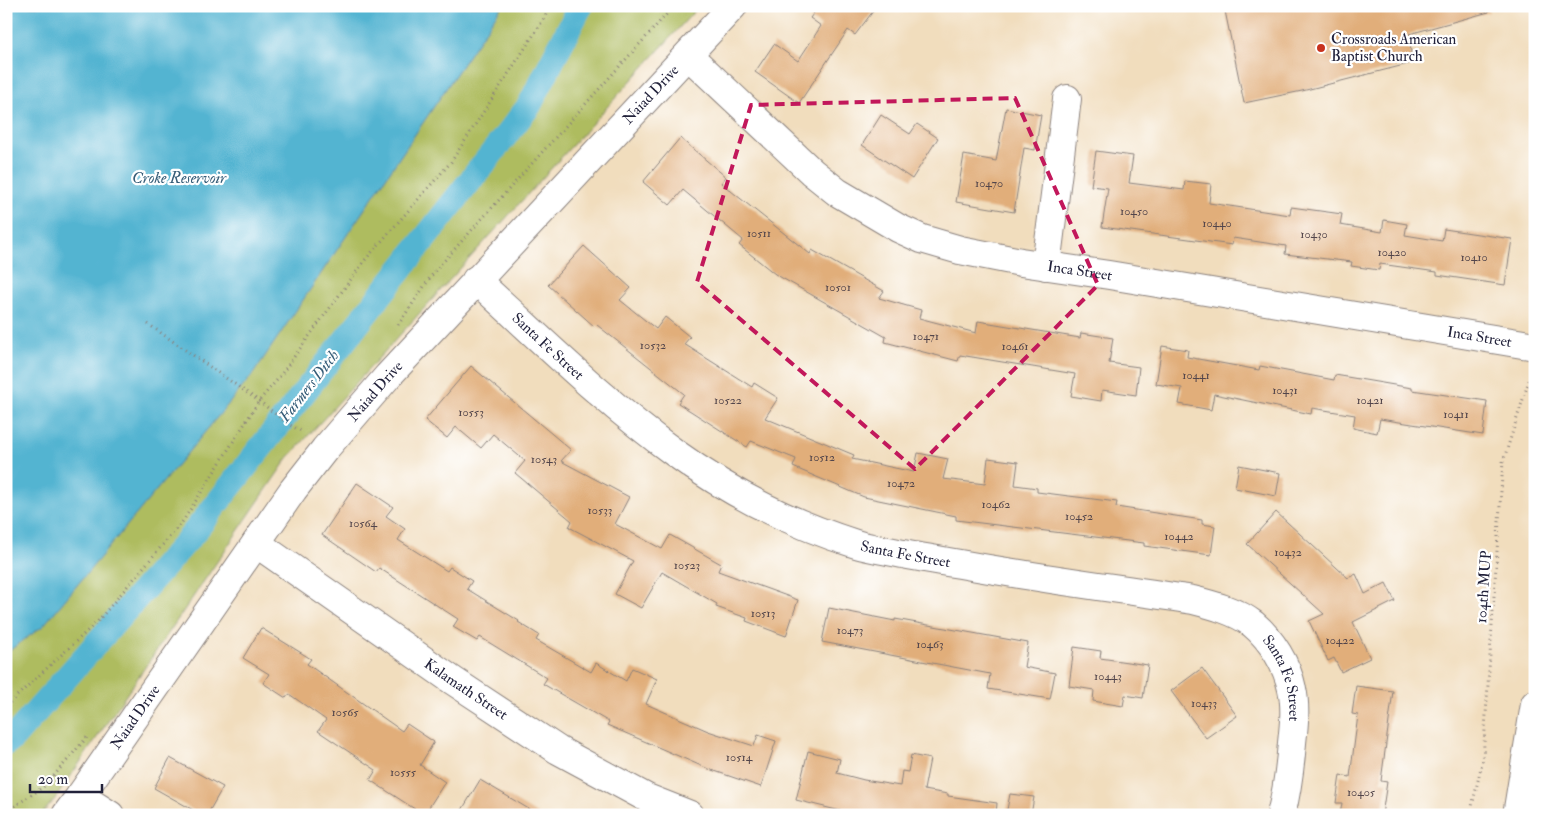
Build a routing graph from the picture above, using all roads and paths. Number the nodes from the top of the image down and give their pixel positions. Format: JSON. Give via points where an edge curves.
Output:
{"nodes":[{"id":1,"x":551,"y":6,"type":"edge"},
{"id":2,"x":732,"y":6,"type":"edge"},
{"id":3,"x":688,"y":55,"type":"junction"},
{"id":4,"x":1067,"y":100,"type":"dead end"},
{"id":5,"x":1046,"y":266,"type":"junction"},
{"id":6,"x":1535,"y":271,"type":"edge"},
{"id":7,"x":476,"y":280,"type":"junction"},
{"id":8,"x":1535,"y":281,"type":"edge"},
{"id":9,"x":148,"y":324,"type":"dead end"},
{"id":10,"x":1535,"y":346,"type":"edge"},
{"id":11,"x":1535,"y":363,"type":"edge"},
{"id":12,"x":259,"y":401,"type":"junction"},
{"id":13,"x":303,"y":432,"type":"dead end"},
{"id":14,"x":256,"y":543,"type":"junction"},
{"id":15,"x":1535,"y":704,"type":"edge"},
{"id":16,"x":6,"y":706,"type":"edge"},
{"id":17,"x":73,"y":805,"type":"edge"},
{"id":18,"x":110,"y":815,"type":"edge"},
{"id":19,"x":690,"y":815,"type":"edge"},
{"id":20,"x":1281,"y":815,"type":"edge"},
{"id":21,"x":1470,"y":815,"type":"edge"},
{"id":22,"x":1517,"y":815,"type":"edge"}],
"edges":[{"from":1,"to":12,"type":"path","via":[[451,162],[365,260]]},
{"from":2,"to":3,"type":"street","name":"Naiad Drive"},
{"from":3,"to":5,"type":"street","name":"Inca Street","via":[[812,172],[860,206],[922,239],[960,250]]},
{"from":3,"to":7,"type":"street","name":"Naiad Drive"},
{"from":4,"to":5,"type":"street"},
{"from":5,"to":10,"type":"street","name":"Inca Street"},
{"from":6,"to":8,"type":"path"},
{"from":7,"to":14,"type":"street","name":"Naiad Drive","via":[[325,449]]},
{"from":7,"to":20,"type":"street","name":"Santa Fe Street","via":[[645,431],[714,479],[811,528],[858,545],[916,557],[1193,600],[1211,604],[1253,624],[1276,650],[1292,690],[1294,718]]},
{"from":9,"to":12,"type":"path"},
{"from":11,"to":21,"type":"path","name":"104th MUP","via":[[1503,462],[1483,758]]},
{"from":12,"to":13,"type":"path"},
{"from":12,"to":16,"type":"path","via":[[183,521],[96,622]]},
{"from":14,"to":17,"type":"street","name":"Naiad Drive"},
{"from":14,"to":19,"type":"street","name":"Kalamath Street","via":[[558,750],[647,798]]},
{"from":15,"to":22,"type":"street"},
{"from":17,"to":18,"type":"street"}]}
